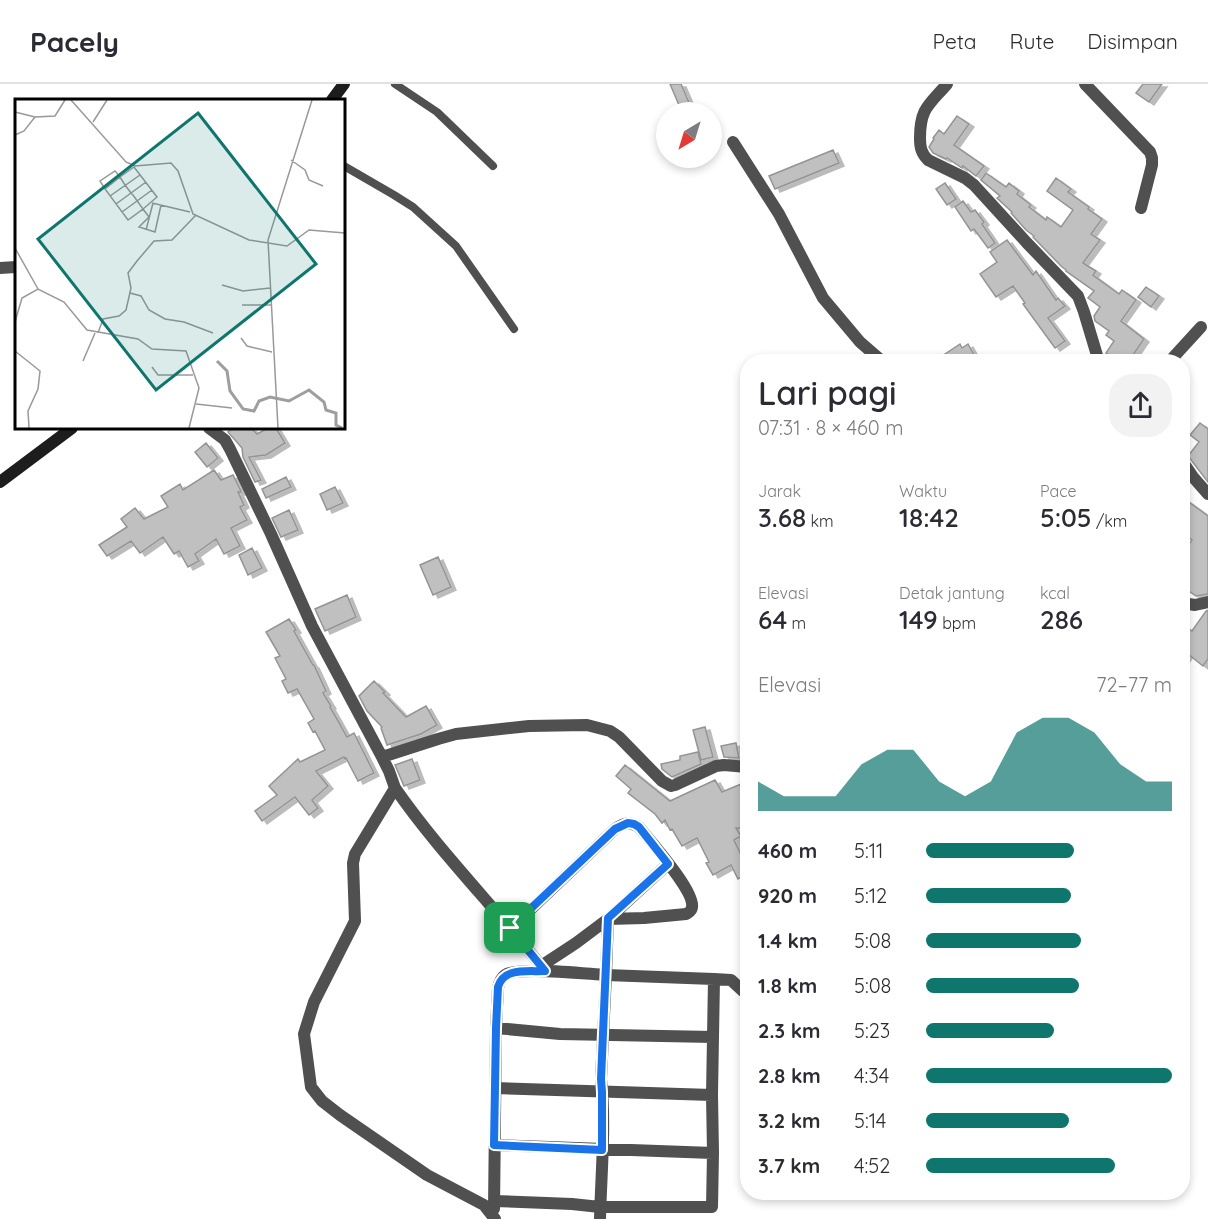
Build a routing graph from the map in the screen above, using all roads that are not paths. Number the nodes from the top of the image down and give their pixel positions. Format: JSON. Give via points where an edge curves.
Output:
{"nodes":[{"id":1,"x":344,"y":84,"type":"edge"},
{"id":2,"x":395,"y":84,"type":"edge"},
{"id":3,"x":947,"y":84,"type":"edge"},
{"id":4,"x":1085,"y":84,"type":"edge"},
{"id":5,"x":333,"y":99,"type":"edge"},
{"id":6,"x":733,"y":142,"type":"dead end"},
{"id":7,"x":493,"y":166,"type":"dead end"},
{"id":8,"x":345,"y":167,"type":"edge"},
{"id":9,"x":1141,"y":208,"type":"dead end"},
{"id":10,"x":15,"y":267,"type":"edge"},
{"id":11,"x":0,"y":268,"type":"edge"},
{"id":12,"x":1201,"y":327,"type":"dead end"},
{"id":13,"x":514,"y":328,"type":"dead end"},
{"id":14,"x":874,"y":354,"type":"edge"},
{"id":15,"x":1097,"y":354,"type":"edge"},
{"id":16,"x":1176,"y":354,"type":"edge"},
{"id":17,"x":71,"y":429,"type":"edge"},
{"id":18,"x":210,"y":429,"type":"edge"},
{"id":19,"x":1190,"y":474,"type":"edge"},
{"id":20,"x":0,"y":482,"type":"edge"},
{"id":21,"x":1208,"y":494,"type":"edge"},
{"id":22,"x":1208,"y":602,"type":"edge"},
{"id":23,"x":1190,"y":604,"type":"edge"},
{"id":24,"x":382,"y":757,"type":"junction"},
{"id":25,"x":740,"y":766,"type":"edge"},
{"id":26,"x":395,"y":788,"type":"junction"},
{"id":27,"x":668,"y":864,"type":"junction"},
{"id":28,"x":608,"y":918,"type":"junction"},
{"id":29,"x":510,"y":928,"type":"junction"},
{"id":30,"x":543,"y":968,"type":"junction"},
{"id":31,"x":606,"y":975,"type":"junction"},
{"id":32,"x":714,"y":979,"type":"junction"},
{"id":33,"x":740,"y":988,"type":"edge"},
{"id":34,"x":496,"y":1028,"type":"junction"},
{"id":35,"x":603,"y":1035,"type":"junction"},
{"id":36,"x":713,"y":1037,"type":"junction"},
{"id":37,"x":495,"y":1088,"type":"junction"},
{"id":38,"x":602,"y":1092,"type":"junction"},
{"id":39,"x":712,"y":1095,"type":"junction"},
{"id":40,"x":494,"y":1145,"type":"junction"},
{"id":41,"x":602,"y":1150,"type":"junction"},
{"id":42,"x":713,"y":1153,"type":"junction"},
{"id":43,"x":494,"y":1201,"type":"junction"},
{"id":44,"x":600,"y":1213,"type":"edge"},
{"id":45,"x":711,"y":1213,"type":"edge"},
{"id":46,"x":495,"y":1218,"type":"edge"}],
"edges":[{"from":1,"to":5,"type":"street"},
{"from":2,"to":7,"type":"lane","via":[[437,112]]},
{"from":3,"to":15,"type":"street","via":[[922,115],[923,155],[974,185],[1078,296]]},
{"from":4,"to":9,"type":"street","via":[[1150,152],[1152,165]]},
{"from":6,"to":14,"type":"street","via":[[779,214],[823,298]]},
{"from":8,"to":13,"type":"lane","via":[[413,207],[456,246]]},
{"from":10,"to":11,"type":"street"},
{"from":12,"to":16,"type":"street"},
{"from":17,"to":20,"type":"street"},
{"from":18,"to":24,"type":"street","via":[[230,449],[312,626]]},
{"from":19,"to":21,"type":"street"},
{"from":22,"to":23,"type":"street"},
{"from":24,"to":25,"type":"street","via":[[456,734],[587,724],[619,737],[662,781],[672,786],[716,766]]},
{"from":24,"to":26,"type":"street"},
{"from":26,"to":29,"type":"street"},
{"from":26,"to":46,"type":"street","via":[[355,855],[355,921],[307,1023],[304,1034],[311,1087],[340,1115],[427,1175],[484,1205]]},
{"from":27,"to":28,"type":"street"},
{"from":27,"to":28,"type":"street","via":[[689,891],[690,911],[644,918]]},
{"from":27,"to":29,"type":"street","via":[[639,827],[621,825]]},
{"from":28,"to":30,"type":"street"},
{"from":28,"to":31,"type":"street"},
{"from":29,"to":30,"type":"street"},
{"from":30,"to":31,"type":"street"},
{"from":30,"to":34,"type":"street","via":[[502,977]]},
{"from":31,"to":32,"type":"street"},
{"from":31,"to":35,"type":"street"},
{"from":32,"to":33,"type":"street","via":[[731,980]]},
{"from":32,"to":36,"type":"street"},
{"from":34,"to":35,"type":"street"},
{"from":34,"to":37,"type":"street"},
{"from":35,"to":36,"type":"street"},
{"from":35,"to":38,"type":"street"},
{"from":36,"to":39,"type":"street"},
{"from":37,"to":38,"type":"street"},
{"from":37,"to":40,"type":"street"},
{"from":38,"to":39,"type":"street"},
{"from":38,"to":41,"type":"street"},
{"from":39,"to":42,"type":"street"},
{"from":40,"to":41,"type":"street"},
{"from":40,"to":43,"type":"street"},
{"from":41,"to":42,"type":"street"},
{"from":41,"to":44,"type":"street"},
{"from":42,"to":45,"type":"street"},
{"from":43,"to":44,"type":"street","via":[[572,1204]]},
{"from":43,"to":46,"type":"street"},
{"from":44,"to":45,"type":"street"}]}
